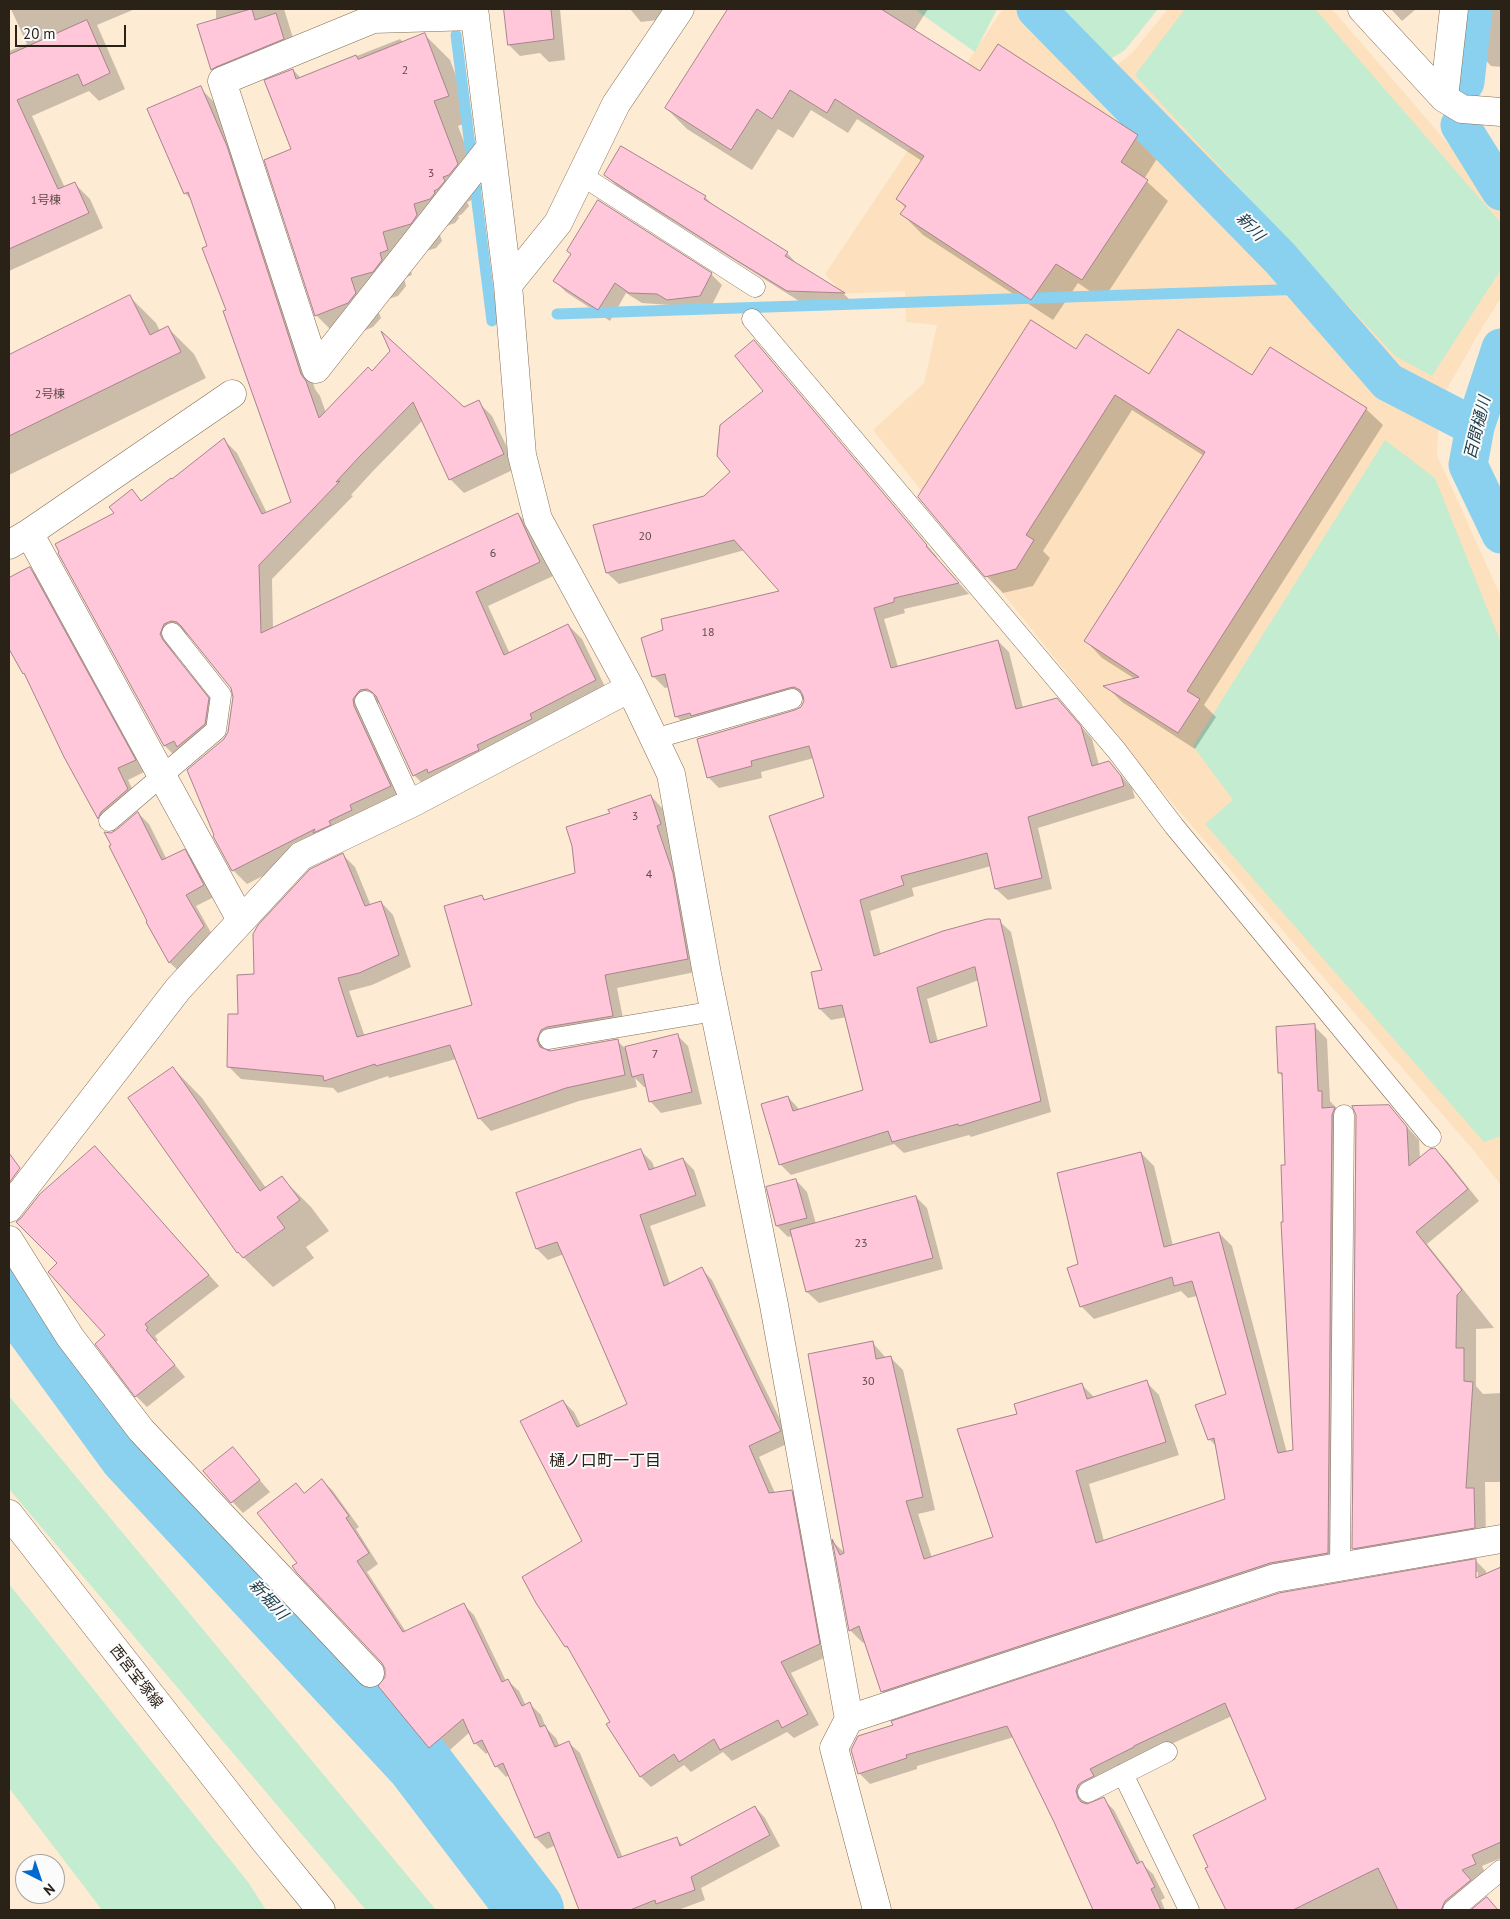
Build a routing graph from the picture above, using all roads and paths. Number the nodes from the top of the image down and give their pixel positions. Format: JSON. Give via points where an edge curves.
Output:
{"nodes":[{"id":1,"x":680,"y":9,"type":"edge"},
{"id":2,"x":1362,"y":9,"type":"edge"},
{"id":3,"x":1454,"y":9,"type":"edge"},
{"id":4,"x":474,"y":12,"type":"edge"},
{"id":5,"x":1444,"y":98,"type":"junction"},
{"id":6,"x":1501,"y":112,"type":"edge"},
{"id":7,"x":491,"y":147,"type":"junction"},
{"id":8,"x":581,"y":176,"type":"junction"},
{"id":9,"x":508,"y":285,"type":"junction"},
{"id":10,"x":755,"y":287,"type":"dead end"},
{"id":11,"x":752,"y":319,"type":"dead end"},
{"id":12,"x":232,"y":394,"type":"dead end"},
{"id":13,"x":19,"y":539,"type":"edge"},
{"id":14,"x":172,"y":633,"type":"dead end"},
{"id":15,"x":630,"y":688,"type":"junction"},
{"id":16,"x":792,"y":699,"type":"dead end"},
{"id":17,"x":365,"y":701,"type":"dead end"},
{"id":18,"x":654,"y":739,"type":"junction"},
{"id":19,"x":162,"y":777,"type":"junction"},
{"id":20,"x":412,"y":803,"type":"junction"},
{"id":21,"x":109,"y":821,"type":"dead end"},
{"id":22,"x":241,"y":920,"type":"junction"},
{"id":23,"x":714,"y":1011,"type":"junction"},
{"id":24,"x":549,"y":1038,"type":"dead end"},
{"id":25,"x":1344,"y":1115,"type":"dead end"},
{"id":26,"x":1431,"y":1137,"type":"dead end"},
{"id":27,"x":9,"y":1208,"type":"edge"},
{"id":28,"x":9,"y":1240,"type":"edge"},
{"id":29,"x":9,"y":1514,"type":"edge"},
{"id":30,"x":1501,"y":1539,"type":"edge"},
{"id":31,"x":1340,"y":1566,"type":"junction"},
{"id":32,"x":370,"y":1673,"type":"dead end"},
{"id":33,"x":849,"y":1719,"type":"junction"},
{"id":34,"x":1167,"y":1752,"type":"dead end"},
{"id":35,"x":1123,"y":1774,"type":"junction"},
{"id":36,"x":1088,"y":1792,"type":"dead end"},
{"id":37,"x":264,"y":1840,"type":"junction"},
{"id":38,"x":1501,"y":1870,"type":"edge"},
{"id":39,"x":304,"y":1910,"type":"edge"},
{"id":40,"x":321,"y":1910,"type":"edge"},
{"id":41,"x":877,"y":1910,"type":"edge"},
{"id":42,"x":1189,"y":1910,"type":"edge"},
{"id":43,"x":1453,"y":1910,"type":"edge"}],
"edges":[{"from":1,"to":8,"type":"street","via":[[616,104]]},
{"from":2,"to":5,"type":"street"},
{"from":3,"to":5,"type":"street"},
{"from":4,"to":7,"type":"street"},
{"from":4,"to":7,"type":"street","via":[[373,19],[222,81],[316,370]]},
{"from":5,"to":6,"type":"street","via":[[1462,109]]},
{"from":7,"to":9,"type":"street"},
{"from":8,"to":9,"type":"street","via":[[558,223]]},
{"from":8,"to":10,"type":"lane"},
{"from":9,"to":15,"type":"street","via":[[522,455],[538,519]]},
{"from":11,"to":26,"type":"lane","via":[[1117,751],[1174,826]]},
{"from":12,"to":13,"type":"street"},
{"from":13,"to":19,"type":"street"},
{"from":14,"to":19,"type":"lane","via":[[221,695],[216,730]]},
{"from":15,"to":18,"type":"street"},
{"from":15,"to":20,"type":"street"},
{"from":16,"to":18,"type":"lane"},
{"from":17,"to":20,"type":"lane"},
{"from":18,"to":23,"type":"street","via":[[671,774]]},
{"from":19,"to":21,"type":"lane"},
{"from":19,"to":22,"type":"street"},
{"from":20,"to":22,"type":"street","via":[[301,856]]},
{"from":22,"to":27,"type":"street","via":[[178,989]]},
{"from":23,"to":24,"type":"lane"},
{"from":23,"to":33,"type":"street","via":[[774,1305]]},
{"from":25,"to":31,"type":"lane"},
{"from":28,"to":32,"type":"street","via":[[70,1337],[141,1430]]},
{"from":29,"to":37,"type":"street","name":"西宮宝塚線"},
{"from":30,"to":31,"type":"street"},
{"from":31,"to":33,"type":"street","via":[[1275,1578]]},
{"from":33,"to":41,"type":"street","via":[[834,1748]]},
{"from":34,"to":35,"type":"lane"},
{"from":35,"to":36,"type":"lane"},
{"from":35,"to":42,"type":"lane"},
{"from":37,"to":39,"type":"street","name":"西宮宝塚線"},
{"from":37,"to":40,"type":"street","name":"西宮宝塚線"},
{"from":38,"to":43,"type":"lane"}]}
